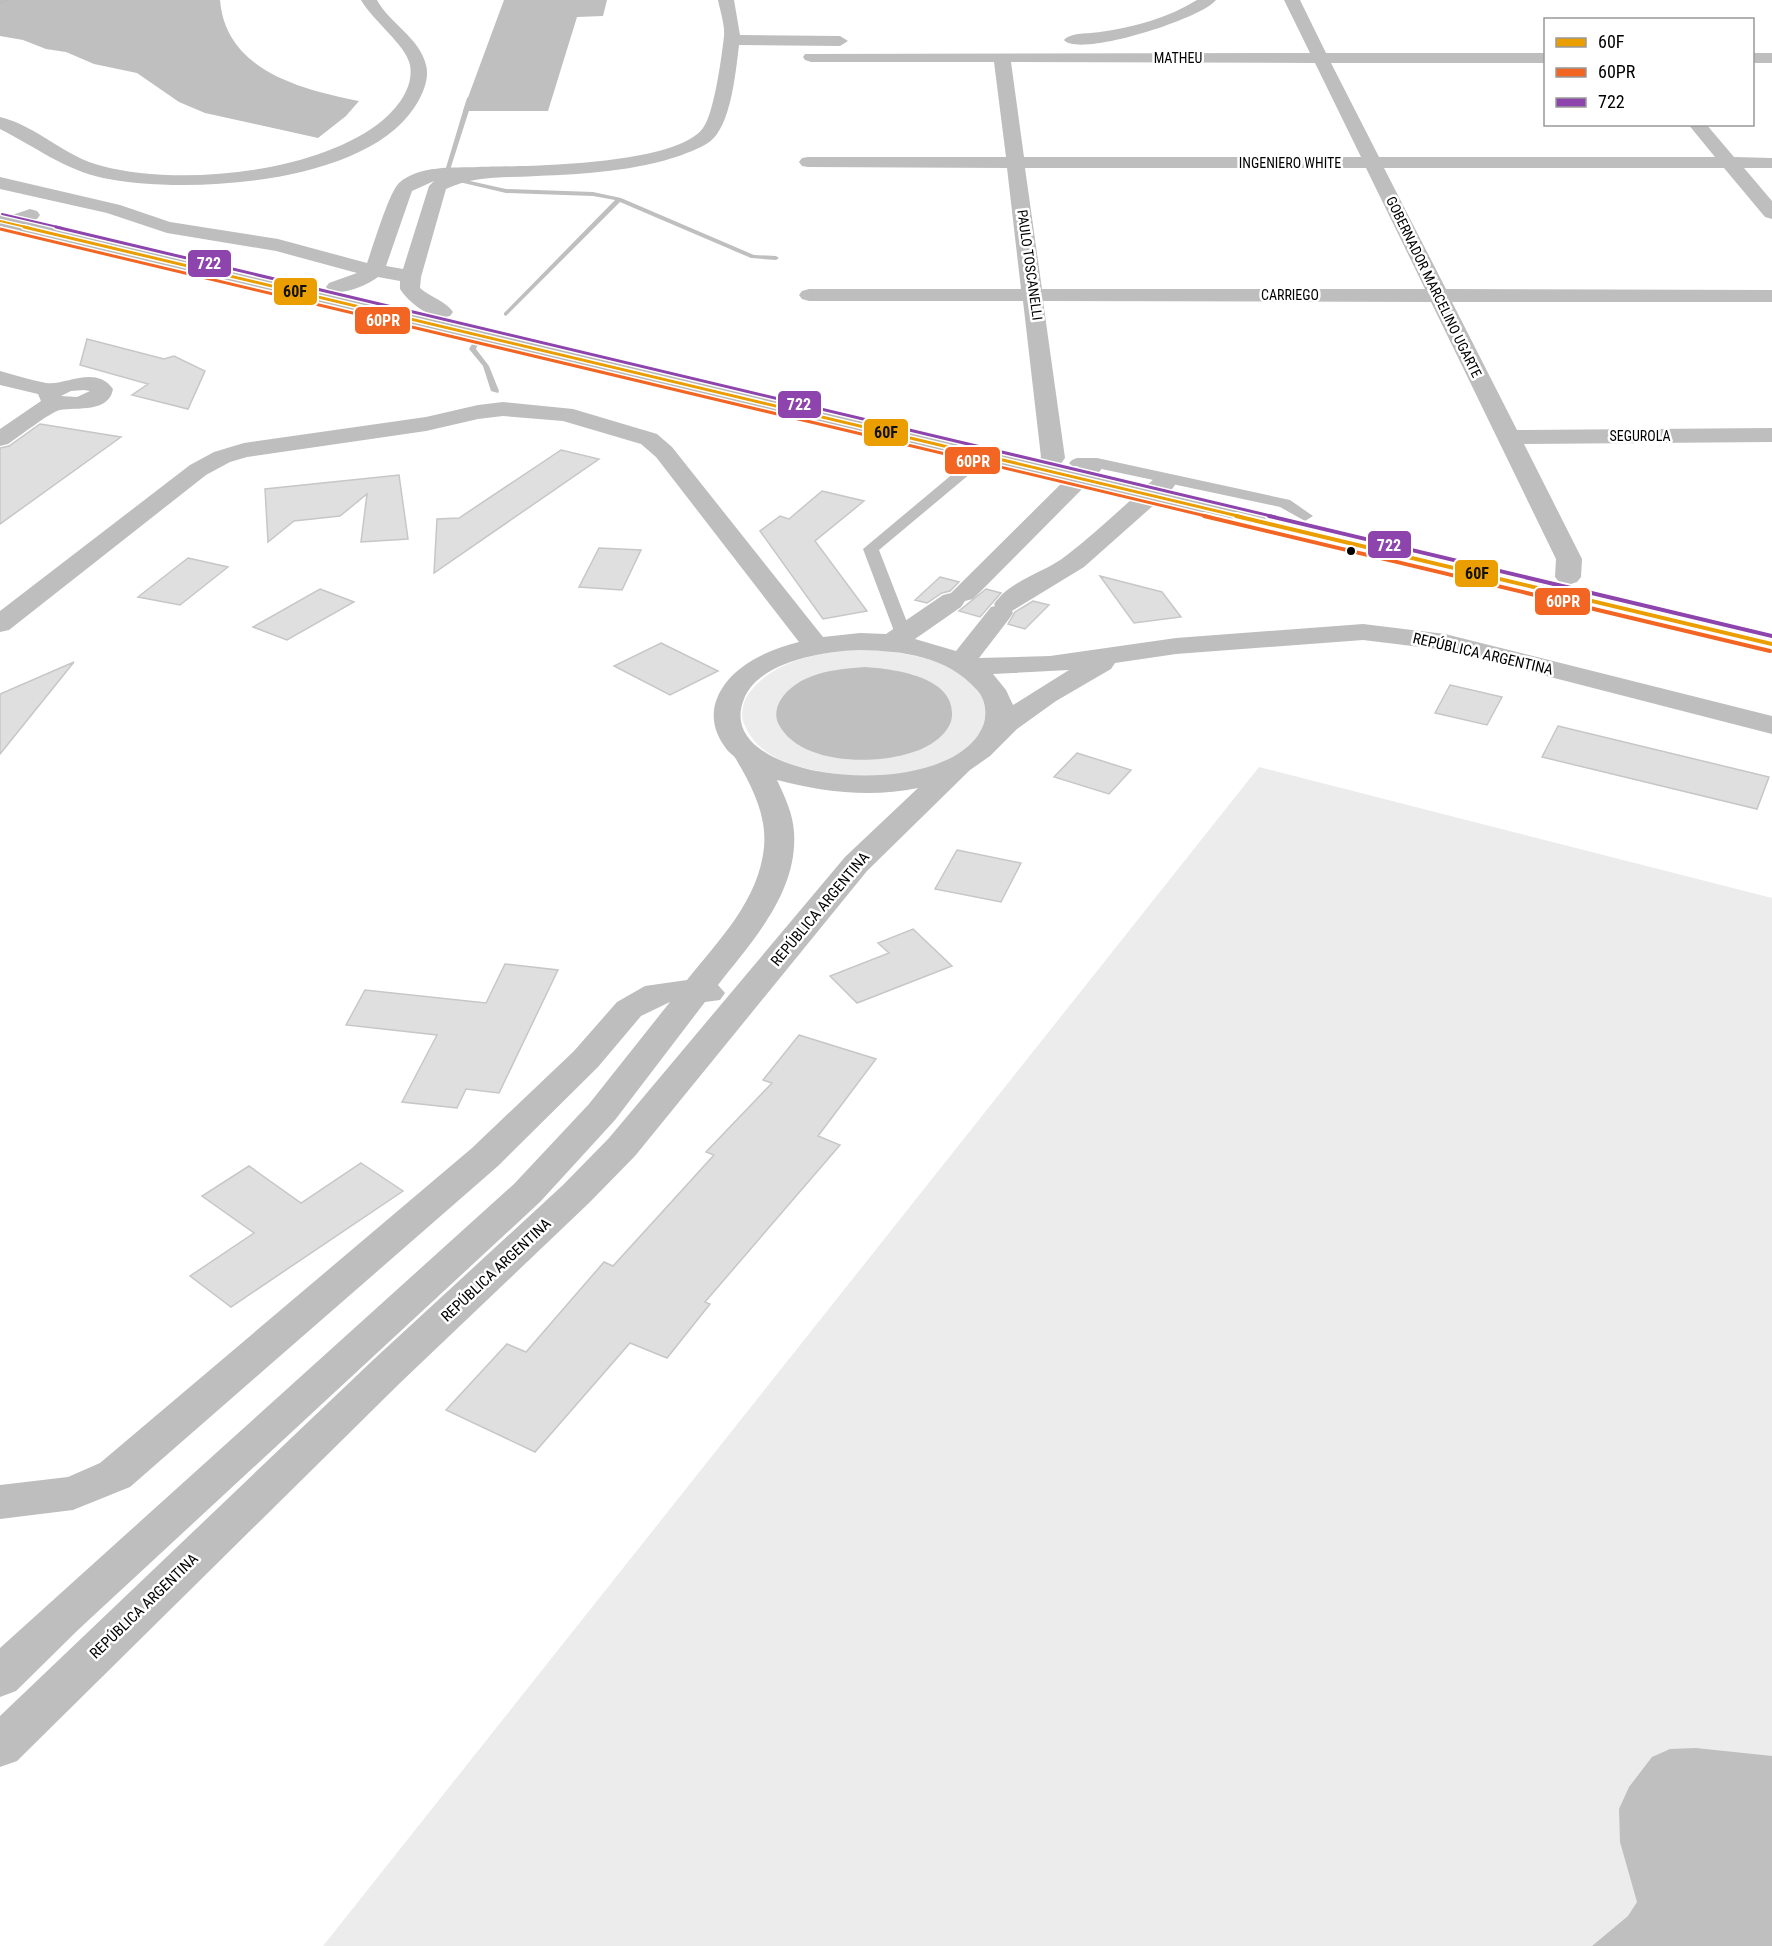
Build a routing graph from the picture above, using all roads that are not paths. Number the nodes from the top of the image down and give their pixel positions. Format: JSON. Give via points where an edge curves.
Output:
{"nodes":[{"id":1,"x":369,"y":0,"type":"edge"},
{"id":2,"x":726,"y":0,"type":"edge"},
{"id":3,"x":1208,"y":0,"type":"edge"},
{"id":4,"x":1292,"y":0,"type":"edge"},
{"id":5,"x":731,"y":40,"type":"junction"},
{"id":6,"x":1060,"y":40,"type":"dead end"},
{"id":7,"x":860,"y":41,"type":"dead end"},
{"id":8,"x":811,"y":57,"type":"dead end"},
{"id":9,"x":1002,"y":57,"type":"junction"},
{"id":10,"x":1321,"y":58,"type":"junction"},
{"id":11,"x":1544,"y":58,"type":"edge"},
{"id":12,"x":1754,"y":58,"type":"edge"},
{"id":13,"x":1772,"y":58,"type":"edge"},
{"id":14,"x":0,"y":122,"type":"edge"},
{"id":15,"x":1698,"y":126,"type":"edge"},
{"id":16,"x":808,"y":162,"type":"dead end"},
{"id":17,"x":1016,"y":162,"type":"junction"},
{"id":18,"x":1729,"y":163,"type":"junction"},
{"id":19,"x":1772,"y":163,"type":"edge"},
{"id":20,"x":1374,"y":164,"type":"junction"},
{"id":21,"x":473,"y":173,"type":"junction"},
{"id":22,"x":0,"y":183,"type":"edge"},
{"id":23,"x":40,"y":192,"type":"junction"},
{"id":24,"x":113,"y":209,"type":"junction"},
{"id":25,"x":1772,"y":213,"type":"edge"},
{"id":26,"x":30,"y":215,"type":"joint"},
{"id":27,"x":1,"y":217,"type":"edge"},
{"id":28,"x":175,"y":249,"type":"junction"},
{"id":29,"x":375,"y":269,"type":"junction"},
{"id":30,"x":411,"y":277,"type":"junction"},
{"id":31,"x":336,"y":287,"type":"junction"},
{"id":32,"x":1034,"y":294,"type":"junction"},
{"id":33,"x":809,"y":295,"type":"dead end"},
{"id":34,"x":1438,"y":296,"type":"junction"},
{"id":35,"x":1772,"y":296,"type":"edge"},
{"id":36,"x":443,"y":312,"type":"junction"},
{"id":37,"x":0,"y":378,"type":"edge"},
{"id":38,"x":1772,"y":435,"type":"edge"},
{"id":39,"x":1508,"y":437,"type":"junction"},
{"id":40,"x":0,"y":439,"type":"edge"},
{"id":41,"x":984,"y":455,"type":"junction"},
{"id":42,"x":1048,"y":464,"type":"junction"},
{"id":43,"x":1086,"y":467,"type":"junction"},
{"id":44,"x":1162,"y":485,"type":"junction"},
{"id":45,"x":1009,"y":547,"type":"junction"},
{"id":46,"x":1075,"y":562,"type":"junction"},
{"id":47,"x":1568,"y":576,"type":"junction"},
{"id":48,"x":965,"y":591,"type":"junction"},
{"id":49,"x":1010,"y":603,"type":"junction"},
{"id":50,"x":0,"y":624,"type":"edge"},
{"id":51,"x":1772,"y":625,"type":"edge"},
{"id":52,"x":897,"y":639,"type":"junction"},
{"id":53,"x":1772,"y":644,"type":"edge"},
{"id":54,"x":816,"y":646,"type":"junction"},
{"id":55,"x":1116,"y":655,"type":"junction"},
{"id":56,"x":964,"y":665,"type":"junction"},
{"id":57,"x":1772,"y":725,"type":"edge"},
{"id":58,"x":995,"y":733,"type":"junction"},
{"id":59,"x":748,"y":754,"type":"junction"},
{"id":60,"x":959,"y":765,"type":"junction"},
{"id":61,"x":696,"y":989,"type":"junction"},
{"id":62,"x":742,"y":1002,"type":"junction"},
{"id":63,"x":551,"y":1168,"type":"junction"},
{"id":64,"x":587,"y":1183,"type":"junction"},
{"id":65,"x":0,"y":1502,"type":"edge"},
{"id":66,"x":63,"y":1616,"type":"junction"},
{"id":67,"x":104,"y":1645,"type":"junction"},
{"id":68,"x":0,"y":1677,"type":"edge"},
{"id":69,"x":0,"y":1746,"type":"edge"}],
"edges":[{"from":1,"to":14,"type":"street","via":[[415,56],[418,73],[405,109],[390,126],[358,147],[333,157],[226,177],[119,176],[68,160]]},
{"from":2,"to":5,"type":"street"},
{"from":3,"to":6,"type":"street","via":[[1140,29]]},
{"from":4,"to":10,"type":"street","name":"GOBERNADOR MARCELINO UGARTE"},
{"from":5,"to":7,"type":"street"},
{"from":5,"to":21,"type":"street","via":[[713,127],[687,148],[593,167]]},
{"from":8,"to":9,"type":"street","name":"MATHEU"},
{"from":9,"to":10,"type":"street","name":"MATHEU"},
{"from":9,"to":17,"type":"street","name":"PAULO TOSCANELLI"},
{"from":10,"to":11,"type":"street","name":"MATHEU"},
{"from":10,"to":20,"type":"street","name":"GOBERNADOR MARCELINO UGARTE"},
{"from":12,"to":13,"type":"street"},
{"from":15,"to":18,"type":"street"},
{"from":16,"to":17,"type":"street","name":"INGENIERO WHITE"},
{"from":17,"to":20,"type":"street","name":"INGENIERO WHITE"},
{"from":17,"to":32,"type":"street","name":"PAULO TOSCANELLI"},
{"from":18,"to":19,"type":"street","name":"INGENIERO WHITE"},
{"from":18,"to":20,"type":"street","name":"INGENIERO WHITE"},
{"from":18,"to":25,"type":"street"},
{"from":20,"to":34,"type":"street","name":"GOBERNADOR MARCELINO UGARTE"},
{"from":21,"to":29,"type":"street","via":[[413,180],[404,188]]},
{"from":21,"to":30,"type":"street","via":[[438,186]]},
{"from":22,"to":23,"type":"street"},
{"from":23,"to":24,"type":"street"},
{"from":23,"to":27,"type":"street"},
{"from":24,"to":28,"type":"street"},
{"from":24,"to":29,"type":"street","via":[[167,227],[278,245]]},
{"from":26,"to":27,"type":"street"},
{"from":26,"to":28,"type":"main road"},
{"from":27,"to":41,"type":"main road"},
{"from":28,"to":31,"type":"main road"},
{"from":29,"to":30,"type":"street"},
{"from":29,"to":31,"type":"street","via":[[363,278]]},
{"from":30,"to":36,"type":"street","via":[[410,289]]},
{"from":31,"to":36,"type":"main road"},
{"from":32,"to":33,"type":"street","name":"CARRIEGO"},
{"from":32,"to":34,"type":"street","name":"CARRIEGO"},
{"from":32,"to":42,"type":"street","name":"PAULO TOSCANELLI"},
{"from":34,"to":35,"type":"street","name":"CARRIEGO"},
{"from":34,"to":39,"type":"street","name":"GOBERNADOR MARCELINO UGARTE"},
{"from":36,"to":42,"type":"main road"},
{"from":37,"to":40,"type":"street","via":[[53,397]]},
{"from":38,"to":39,"type":"street","name":"SEGUROLA"},
{"from":39,"to":47,"type":"street","name":"GOBERNADOR MARCELINO UGARTE","via":[[1569,559]]},
{"from":41,"to":42,"type":"main road"},
{"from":41,"to":52,"type":"lane","via":[[871,549]]},
{"from":42,"to":43,"type":"main road"},
{"from":43,"to":44,"type":"main road"},
{"from":43,"to":45,"type":"street"},
{"from":44,"to":46,"type":"street"},
{"from":44,"to":47,"type":"main road"},
{"from":44,"to":53,"type":"main road"},
{"from":45,"to":46,"type":"street"},
{"from":45,"to":48,"type":"street"},
{"from":46,"to":49,"type":"street"},
{"from":47,"to":51,"type":"main road"},
{"from":48,"to":49,"type":"street"},
{"from":48,"to":52,"type":"street"},
{"from":49,"to":56,"type":"street"},
{"from":50,"to":54,"type":"street","via":[[198,470],[222,457],[244,450],[416,426],[503,409],[565,414],[649,439],[664,452]]},
{"from":52,"to":54,"type":"street"},
{"from":52,"to":56,"type":"street"},
{"from":54,"to":59,"type":"street","via":[[781,656],[752,671],[733,690],[725,712],[730,734]]},
{"from":55,"to":56,"type":"street","name":"REPÚBLICA ARGENTINA","via":[[1050,664]]},
{"from":55,"to":57,"type":"street","name":"REPÚBLICA ARGENTINA","via":[[1286,636],[1363,632],[1398,635],[1445,642]]},
{"from":55,"to":58,"type":"street","name":"REPÚBLICA ARGENTINA","via":[[1071,680]]},
{"from":56,"to":58,"type":"street","via":[[986,681],[997,698],[1000,715]]},
{"from":58,"to":60,"type":"street","name":"REPÚBLICA ARGENTINA","via":[[981,750]]},
{"from":59,"to":60,"type":"street","via":[[774,769],[848,785],[898,783]]},
{"from":59,"to":61,"type":"street","via":[[778,818],[779,857],[758,911]]},
{"from":60,"to":62,"type":"street","name":"REPÚBLICA ARGENTINA","via":[[856,864]]},
{"from":61,"to":62,"type":"street"},
{"from":61,"to":63,"type":"street","via":[[602,1112]]},
{"from":61,"to":65,"type":"street","via":[[657,993],[629,1008],[585,1059],[485,1157],[115,1475],[73,1493]]},
{"from":62,"to":64,"type":"street","name":"REPÚBLICA ARGENTINA","via":[[622,1147]]},
{"from":63,"to":64,"type":"street"},
{"from":63,"to":66,"type":"street"},
{"from":64,"to":67,"type":"street","name":"REPÚBLICA ARGENTINA"},
{"from":66,"to":67,"type":"street"},
{"from":66,"to":68,"type":"street"},
{"from":67,"to":69,"type":"street","name":"REPÚBLICA ARGENTINA"}]}
